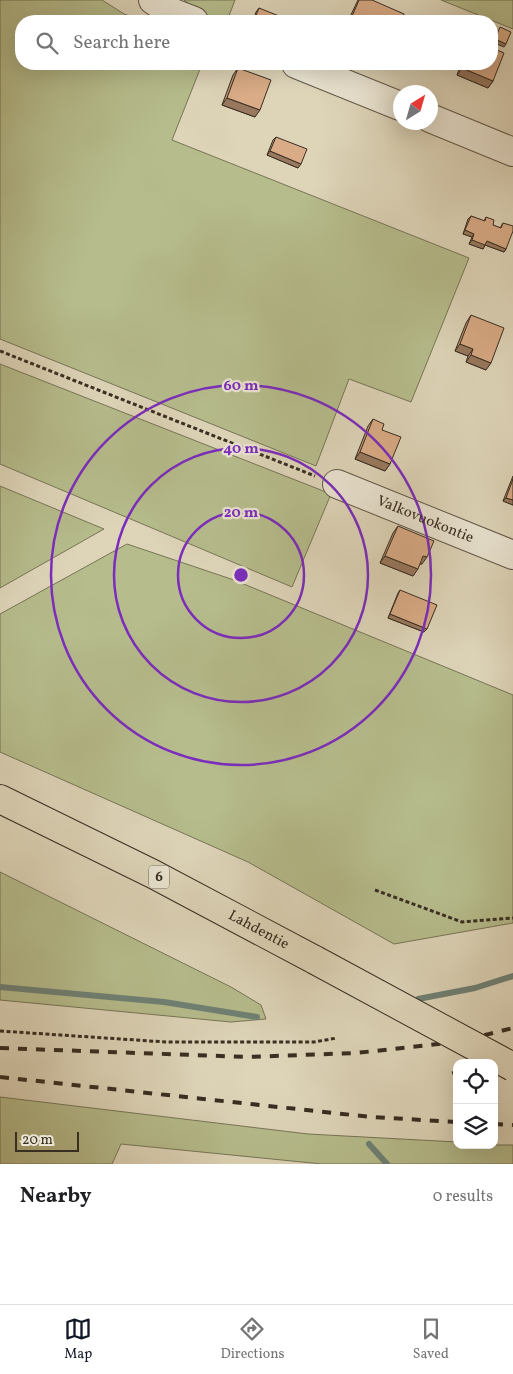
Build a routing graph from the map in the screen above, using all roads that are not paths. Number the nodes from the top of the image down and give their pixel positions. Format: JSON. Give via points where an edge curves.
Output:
{"nodes":[{"id":1,"x":153,"y":0,"type":"edge"},
{"id":2,"x":179,"y":15,"type":"edge"},
{"id":3,"x":311,"y":70,"type":"edge"},
{"id":4,"x":393,"y":103,"type":"edge"},
{"id":5,"x":438,"y":121,"type":"edge"},
{"id":6,"x":513,"y":152,"type":"edge"},
{"id":7,"x":337,"y":484,"type":"road end"},
{"id":8,"x":513,"y":554,"type":"edge"},
{"id":9,"x":0,"y":799,"type":"edge"},
{"id":10,"x":513,"y":1067,"type":"edge"}],
"edges":[{"from":1,"to":2,"type":"street"},
{"from":3,"to":4,"type":"street"},
{"from":5,"to":6,"type":"street"},
{"from":7,"to":8,"type":"street","name":"Valkovuokontie"},
{"from":9,"to":10,"type":"highway","name":"Lahdentie","number":"6","bridge":true,"via":[[153,874]]}]}
